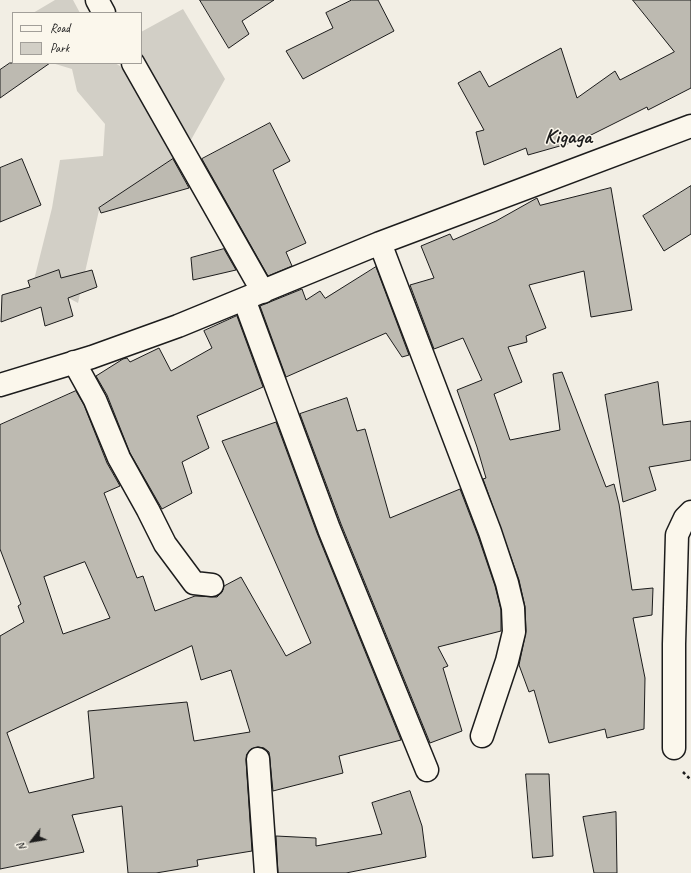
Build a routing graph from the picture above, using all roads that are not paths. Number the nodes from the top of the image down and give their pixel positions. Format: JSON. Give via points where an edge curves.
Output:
{"nodes":[{"id":1,"x":97,"y":0,"type":"edge"},
{"id":2,"x":103,"y":12,"type":"edge"},
{"id":3,"x":134,"y":64,"type":"edge"},
{"id":4,"x":691,"y":126,"type":"edge"},
{"id":5,"x":380,"y":243,"type":"junction"},
{"id":6,"x":254,"y":296,"type":"junction"},
{"id":7,"x":74,"y":362,"type":"junction"},
{"id":8,"x":0,"y":385,"type":"edge"},
{"id":9,"x":691,"y":512,"type":"edge"},
{"id":10,"x":212,"y":585,"type":"dead end"},
{"id":11,"x":482,"y":736,"type":"dead end"},
{"id":12,"x":674,"y":748,"type":"dead end"},
{"id":13,"x":258,"y":758,"type":"dead end"},
{"id":14,"x":427,"y":770,"type":"dead end"},
{"id":15,"x":266,"y":873,"type":"edge"}],
"edges":[{"from":1,"to":2,"type":"street"},
{"from":3,"to":6,"type":"street"},
{"from":4,"to":5,"type":"street"},
{"from":5,"to":6,"type":"street"},
{"from":5,"to":11,"type":"street","via":[[490,532],[513,608],[514,632],[507,661]]},
{"from":6,"to":7,"type":"street","via":[[178,326]]},
{"from":6,"to":14,"type":"street","via":[[329,529]]},
{"from":7,"to":8,"type":"street"},
{"from":7,"to":10,"type":"street","via":[[94,400],[118,458],[165,544],[194,583]]},
{"from":9,"to":12,"type":"street","via":[[685,518],[677,535]]},
{"from":13,"to":15,"type":"street"}]}
